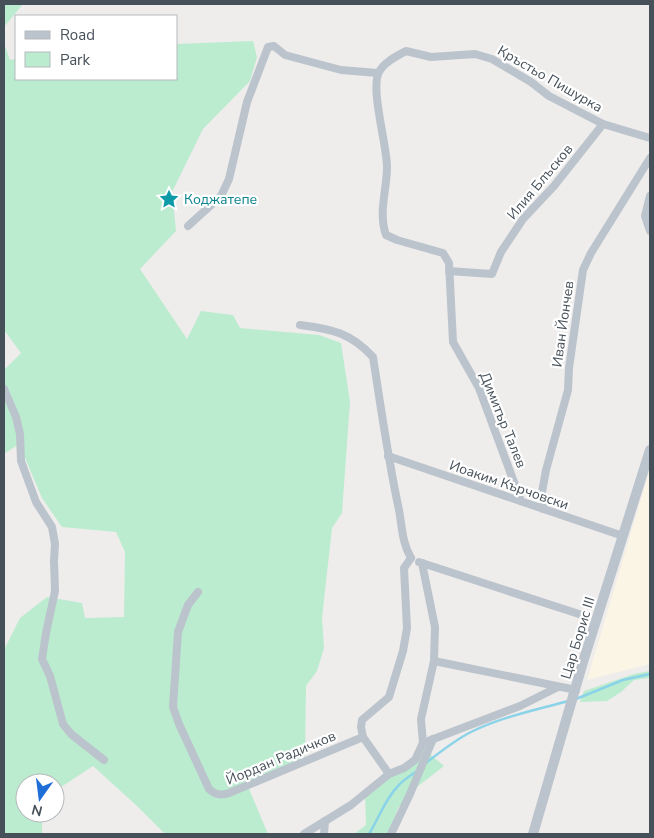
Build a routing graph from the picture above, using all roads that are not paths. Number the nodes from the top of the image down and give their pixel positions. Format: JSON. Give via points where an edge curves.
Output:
{"nodes":[{"id":1,"x":378,"y":73,"type":"junction"},
{"id":2,"x":603,"y":124,"type":"junction"},
{"id":3,"x":650,"y":138,"type":"edge"},
{"id":4,"x":650,"y":158,"type":"edge"},
{"id":5,"x":650,"y":196,"type":"edge"},
{"id":6,"x":188,"y":226,"type":"dead end"},
{"id":7,"x":650,"y":231,"type":"edge"},
{"id":8,"x":449,"y":271,"type":"junction"},
{"id":9,"x":300,"y":325,"type":"dead end"},
{"id":10,"x":4,"y":389,"type":"edge"},
{"id":11,"x":650,"y":450,"type":"edge"},
{"id":12,"x":388,"y":456,"type":"junction"},
{"id":13,"x":521,"y":501,"type":"junction"},
{"id":14,"x":542,"y":509,"type":"junction"},
{"id":15,"x":623,"y":536,"type":"junction"},
{"id":16,"x":411,"y":558,"type":"junction"},
{"id":17,"x":422,"y":563,"type":"junction"},
{"id":18,"x":198,"y":592,"type":"dead end"},
{"id":19,"x":582,"y":615,"type":"dead end"},
{"id":20,"x":434,"y":661,"type":"junction"},
{"id":21,"x":558,"y":686,"type":"junction"},
{"id":22,"x":576,"y":690,"type":"junction"},
{"id":23,"x":363,"y":737,"type":"junction"},
{"id":24,"x":432,"y":739,"type":"junction"},
{"id":25,"x":423,"y":742,"type":"junction"},
{"id":26,"x":104,"y":760,"type":"dead end"},
{"id":27,"x":389,"y":774,"type":"junction"},
{"id":28,"x":325,"y":821,"type":"junction"},
{"id":29,"x":304,"y":834,"type":"edge"},
{"id":30,"x":324,"y":834,"type":"edge"},
{"id":31,"x":391,"y":834,"type":"edge"},
{"id":32,"x":533,"y":834,"type":"edge"}],
"edges":[{"from":1,"to":2,"type":"street","name":"Кръстьо Пишурка","via":[[406,51],[430,57],[475,54],[492,60],[549,96]]},
{"from":1,"to":6,"type":"street","via":[[341,70],[286,55],[274,46],[268,47],[247,102],[229,179],[221,196]]},
{"from":1,"to":8,"type":"street","name":"Димитър Талев","via":[[377,95],[387,166],[382,208],[386,235],[443,253],[449,263]]},
{"from":2,"to":3,"type":"street","name":"Кръстьо Пишурка"},
{"from":2,"to":8,"type":"street","name":"Илия Блъсков","via":[[523,219],[501,252],[492,274]]},
{"from":4,"to":14,"type":"street","name":"Иван Йончев","via":[[583,270],[568,390],[546,470]]},
{"from":5,"to":7,"type":"street","via":[[645,216]]},
{"from":8,"to":13,"type":"street","name":"Димитър Талев","via":[[453,342],[479,388]]},
{"from":9,"to":12,"type":"street","via":[[345,334],[373,357]]},
{"from":10,"to":26,"type":"street","via":[[16,417],[21,461],[36,502],[52,527],[55,544],[55,591],[42,659],[63,724]]},
{"from":11,"to":15,"type":"street","name":"Цар Борис III"},
{"from":12,"to":13,"type":"street","name":"Иоаким Кърчовски"},
{"from":12,"to":16,"type":"street","via":[[404,546]]},
{"from":13,"to":14,"type":"street","name":"Иоаким Кърчовски"},
{"from":14,"to":15,"type":"street","name":"Иоаким Кърчовски"},
{"from":15,"to":22,"type":"street","name":"Цар Борис III"},
{"from":16,"to":17,"type":"street"},
{"from":16,"to":23,"type":"street","via":[[404,568],[407,628],[403,651],[390,697],[362,720]]},
{"from":17,"to":19,"type":"street"},
{"from":17,"to":20,"type":"street","via":[[435,627]]},
{"from":18,"to":23,"type":"street","name":"Йордан Радичков","via":[[188,605],[178,632],[173,707],[209,789],[224,795]]},
{"from":20,"to":21,"type":"street"},
{"from":20,"to":25,"type":"street","via":[[421,719]]},
{"from":21,"to":22,"type":"street"},
{"from":21,"to":24,"type":"street","via":[[520,706]]},
{"from":22,"to":32,"type":"street","name":"Цар Борис III"},
{"from":23,"to":27,"type":"street"},
{"from":24,"to":25,"type":"street"},
{"from":24,"to":31,"type":"street"},
{"from":25,"to":27,"type":"street","via":[[415,760]]},
{"from":27,"to":28,"type":"street"},
{"from":28,"to":29,"type":"street"},
{"from":28,"to":30,"type":"street"}]}
